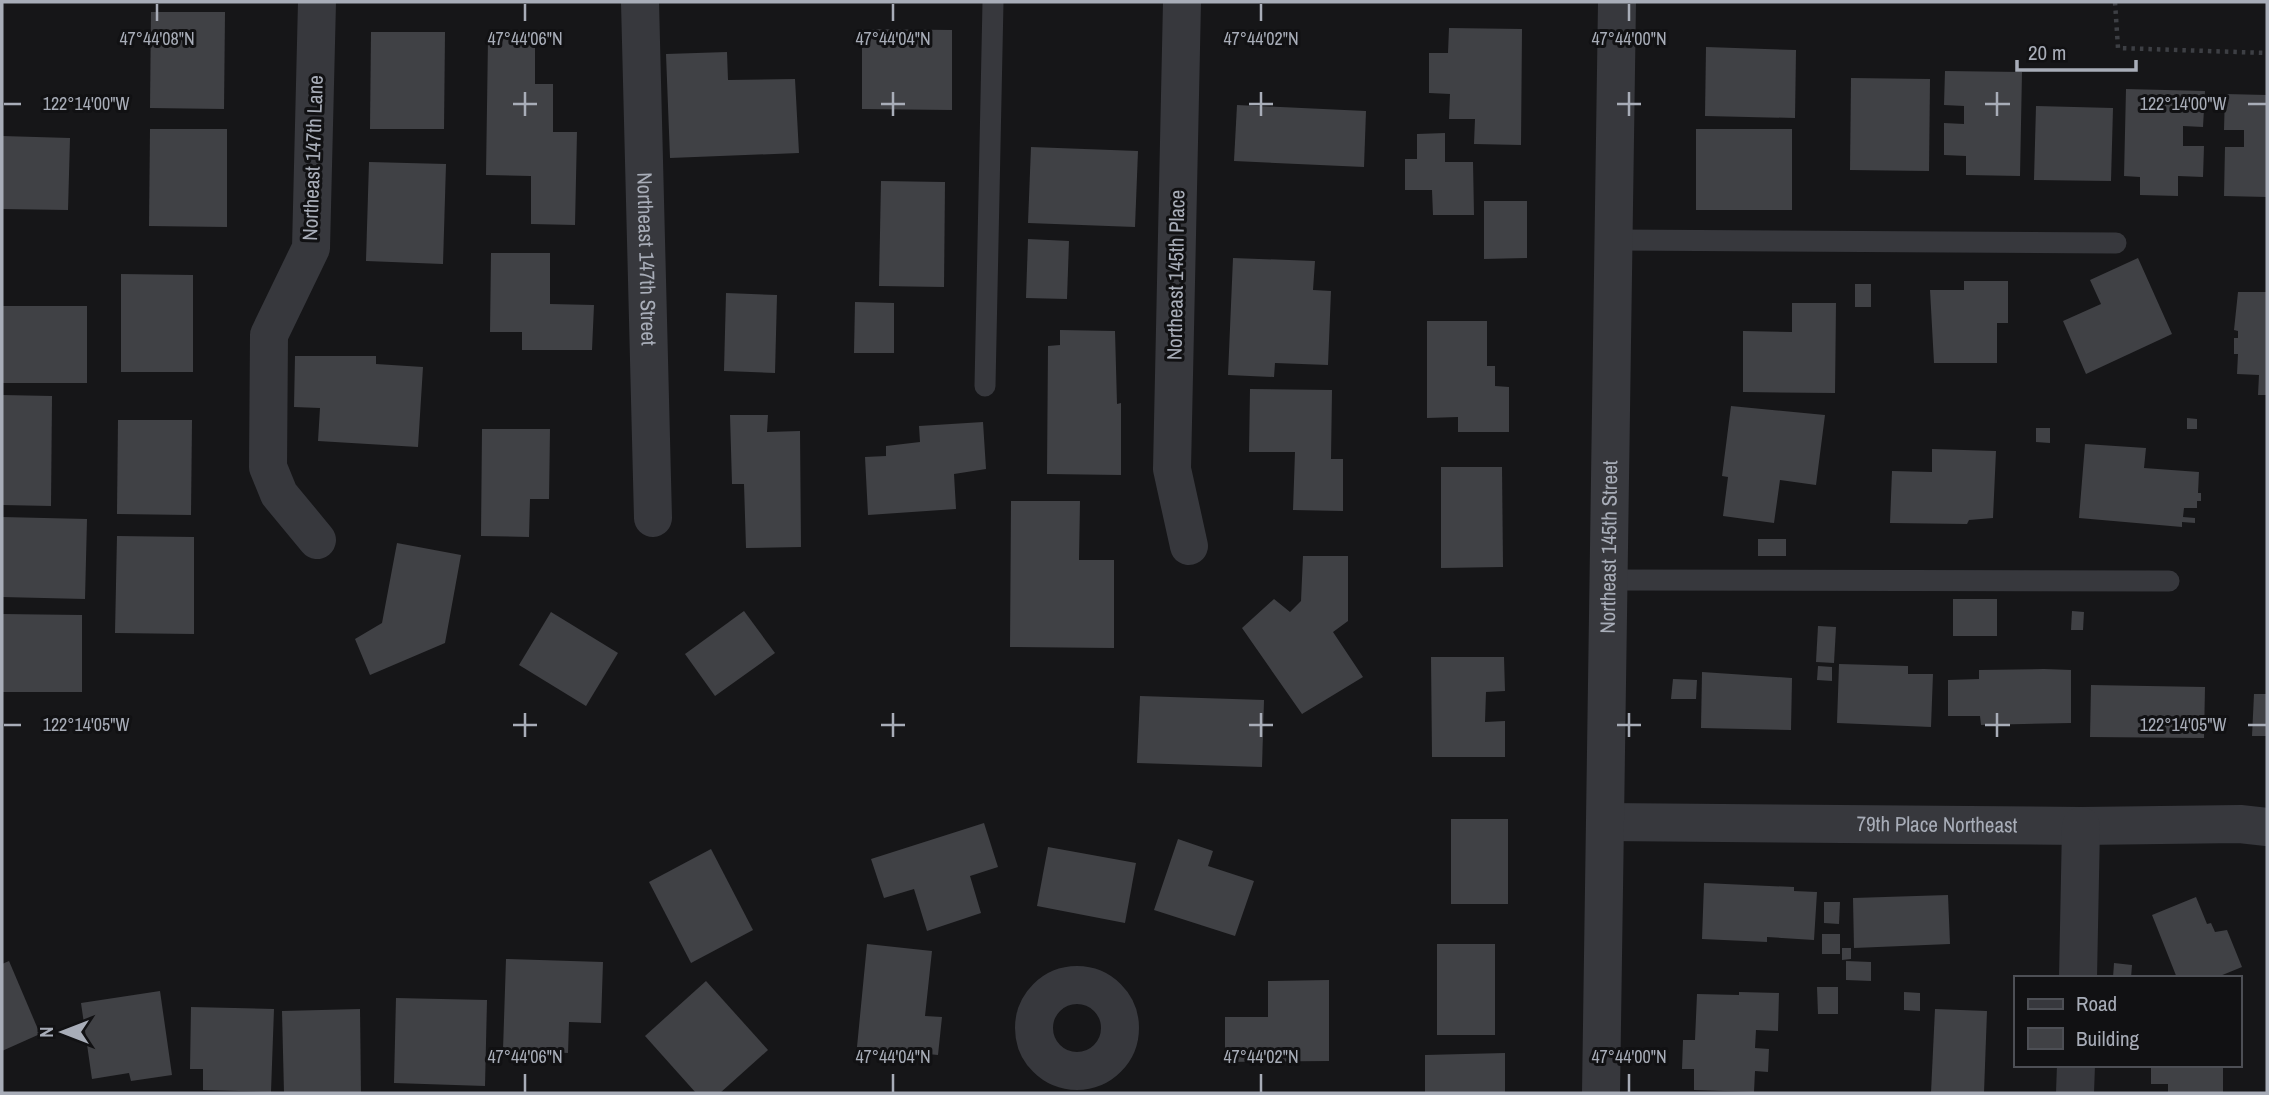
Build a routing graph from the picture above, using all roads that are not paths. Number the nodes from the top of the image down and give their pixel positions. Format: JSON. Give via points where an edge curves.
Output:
{"nodes":[{"id":1,"x":317,"y":2,"type":"edge"},
{"id":2,"x":640,"y":2,"type":"edge"},
{"id":3,"x":993,"y":2,"type":"edge"},
{"id":4,"x":1182,"y":2,"type":"edge"},
{"id":5,"x":1617,"y":2,"type":"edge"},
{"id":6,"x":1616,"y":240,"type":"junction"},
{"id":7,"x":2116,"y":243,"type":"dead end"},
{"id":8,"x":985,"y":386,"type":"dead end"},
{"id":9,"x":653,"y":517,"type":"dead end"},
{"id":10,"x":317,"y":540,"type":"dead end"},
{"id":11,"x":1189,"y":546,"type":"dead end"},
{"id":12,"x":1610,"y":580,"type":"junction"},
{"id":13,"x":2169,"y":582,"type":"dead end"},
{"id":14,"x":1606,"y":822,"type":"junction"},
{"id":15,"x":2081,"y":827,"type":"junction"},
{"id":16,"x":2267,"y":827,"type":"edge"},
{"id":17,"x":2078,"y":976,"type":"edge"},
{"id":18,"x":2076,"y":1067,"type":"edge"},
{"id":19,"x":1601,"y":1093,"type":"edge"},
{"id":20,"x":2076,"y":1093,"type":"edge"}],
"edges":[{"from":1,"to":10,"type":"street","name":"Northeast 147th Lane","via":[[312,248],[269,335],[268,467],[279,494]]},
{"from":2,"to":9,"type":"street","name":"Northeast 147th Street"},
{"from":3,"to":8,"type":"lane"},
{"from":4,"to":11,"type":"street","name":"Northeast 145th Place","via":[[1172,469]]},
{"from":5,"to":6,"type":"street","name":"Northeast 145th Street"},
{"from":6,"to":7,"type":"lane"},
{"from":6,"to":12,"type":"street","name":"Northeast 145th Street"},
{"from":12,"to":13,"type":"lane"},
{"from":12,"to":14,"type":"street","name":"Northeast 145th Street"},
{"from":14,"to":15,"type":"street","name":"79th Place Northeast"},
{"from":14,"to":19,"type":"street","name":"Northeast 145th Street"},
{"from":15,"to":16,"type":"street","name":"79th Place Northeast"},
{"from":15,"to":17,"type":"street"},
{"from":18,"to":20,"type":"street"}]}
